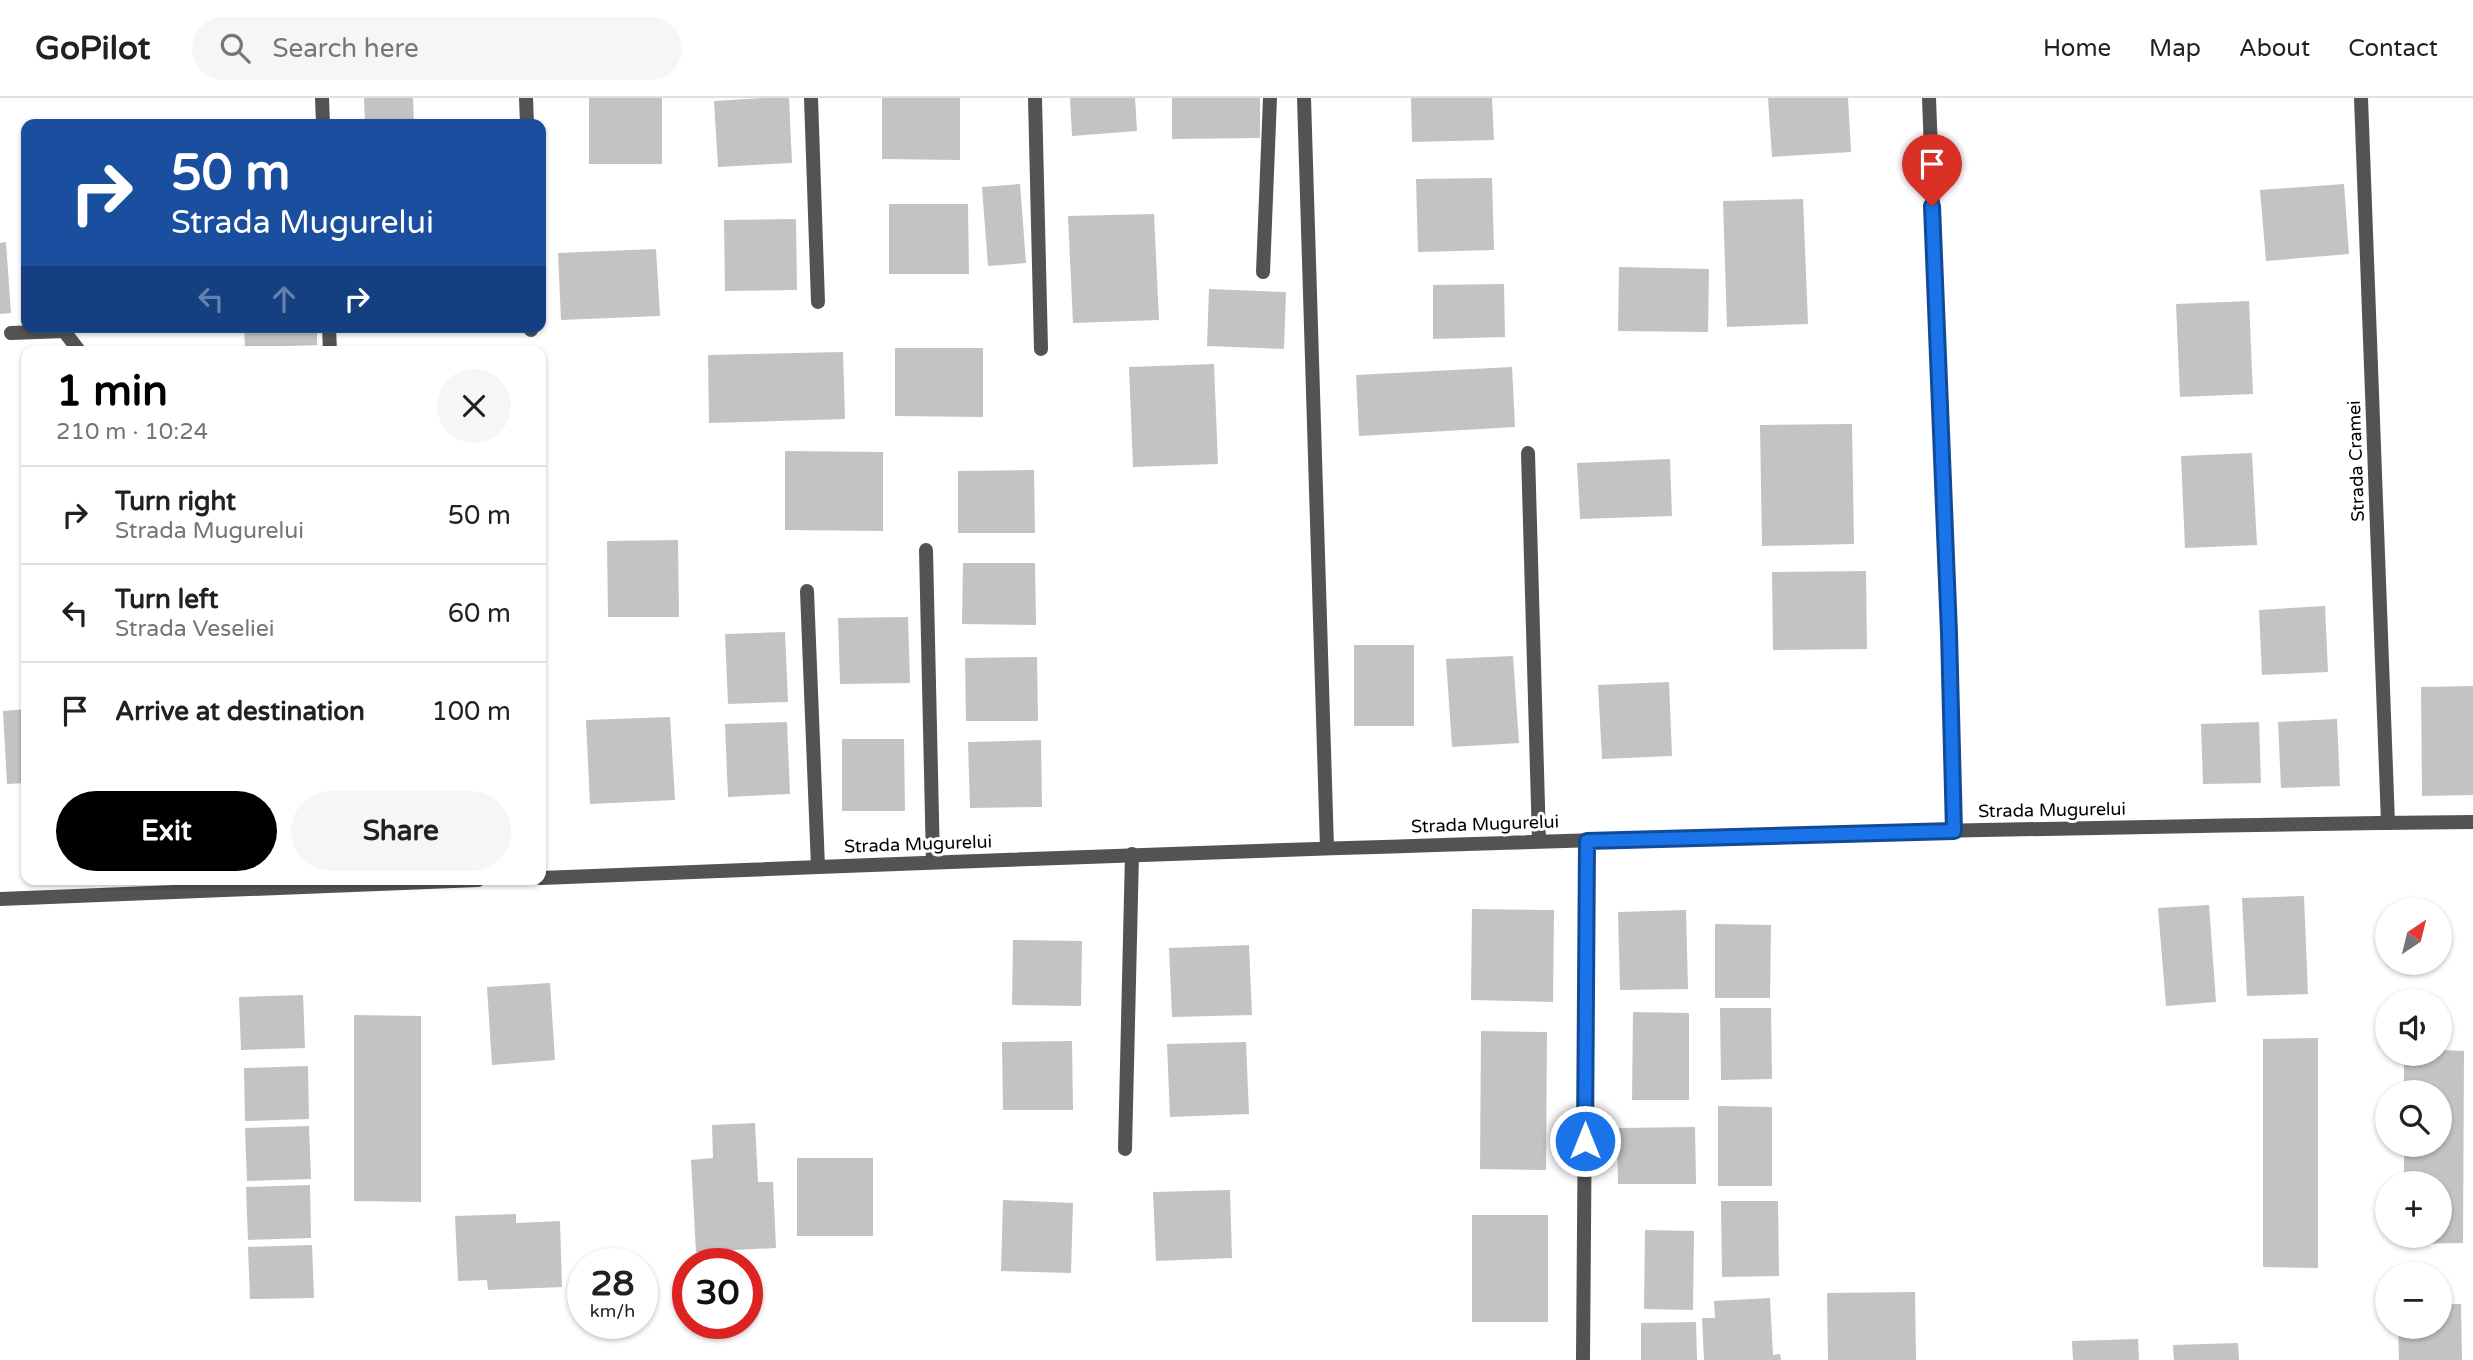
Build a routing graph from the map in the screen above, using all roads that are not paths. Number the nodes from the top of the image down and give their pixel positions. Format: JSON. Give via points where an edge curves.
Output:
{"nodes":[{"id":1,"x":322,"y":98,"type":"edge"},
{"id":2,"x":526,"y":98,"type":"edge"},
{"id":3,"x":811,"y":98,"type":"edge"},
{"id":4,"x":1035,"y":98,"type":"edge"},
{"id":5,"x":1270,"y":98,"type":"edge"},
{"id":6,"x":1304,"y":98,"type":"edge"},
{"id":7,"x":1928,"y":98,"type":"edge"},
{"id":8,"x":2361,"y":98,"type":"edge"},
{"id":9,"x":323,"y":119,"type":"edge"},
{"id":10,"x":527,"y":119,"type":"edge"},
{"id":11,"x":1263,"y":272,"type":"dead end"},
{"id":12,"x":818,"y":302,"type":"dead end"},
{"id":13,"x":11,"y":333,"type":"dead end"},
{"id":14,"x":21,"y":333,"type":"edge"},
{"id":15,"x":1041,"y":349,"type":"dead end"},
{"id":16,"x":1528,"y":453,"type":"dead end"},
{"id":17,"x":926,"y":551,"type":"dead end"},
{"id":18,"x":807,"y":591,"type":"dead end"},
{"id":19,"x":2473,"y":822,"type":"edge"},
{"id":20,"x":2388,"y":823,"type":"junction"},
{"id":21,"x":1954,"y":831,"type":"junction"},
{"id":22,"x":1539,"y":841,"type":"junction"},
{"id":23,"x":1587,"y":841,"type":"junction"},
{"id":24,"x":1327,"y":848,"type":"junction"},
{"id":25,"x":1132,"y":854,"type":"junction"},
{"id":26,"x":933,"y":862,"type":"junction"},
{"id":27,"x":818,"y":867,"type":"junction"},
{"id":28,"x":546,"y":878,"type":"edge"},
{"id":29,"x":89,"y":885,"type":"edge"},
{"id":30,"x":357,"y":885,"type":"edge"},
{"id":31,"x":90,"y":896,"type":"junction"},
{"id":32,"x":0,"y":899,"type":"edge"},
{"id":33,"x":1125,"y":1149,"type":"dead end"},
{"id":34,"x":1583,"y":1360,"type":"edge"}],
"edges":[{"from":1,"to":9,"type":"street"},
{"from":2,"to":10,"type":"street"},
{"from":3,"to":12,"type":"street"},
{"from":4,"to":15,"type":"street"},
{"from":5,"to":11,"type":"street"},
{"from":6,"to":24,"type":"street"},
{"from":7,"to":21,"type":"street"},
{"from":8,"to":20,"type":"street","name":"Strada Cramei"},
{"from":13,"to":14,"type":"street"},
{"from":16,"to":22,"type":"street"},
{"from":17,"to":26,"type":"street"},
{"from":18,"to":27,"type":"street"},
{"from":19,"to":20,"type":"street","name":"Strada Mugurelui"},
{"from":20,"to":21,"type":"street","name":"Strada Mugurelui"},
{"from":21,"to":23,"type":"street","name":"Strada Mugurelui"},
{"from":22,"to":23,"type":"street","name":"Strada Mugurelui"},
{"from":22,"to":24,"type":"street","name":"Strada Mugurelui"},
{"from":23,"to":34,"type":"street"},
{"from":24,"to":25,"type":"street","name":"Strada Mugurelui"},
{"from":25,"to":26,"type":"street","name":"Strada Mugurelui"},
{"from":25,"to":33,"type":"street"},
{"from":26,"to":27,"type":"street","name":"Strada Mugurelui"},
{"from":27,"to":28,"type":"street","name":"Strada Mugurelui"},
{"from":29,"to":31,"type":"street"},
{"from":30,"to":31,"type":"street"},
{"from":31,"to":32,"type":"street"}]}
